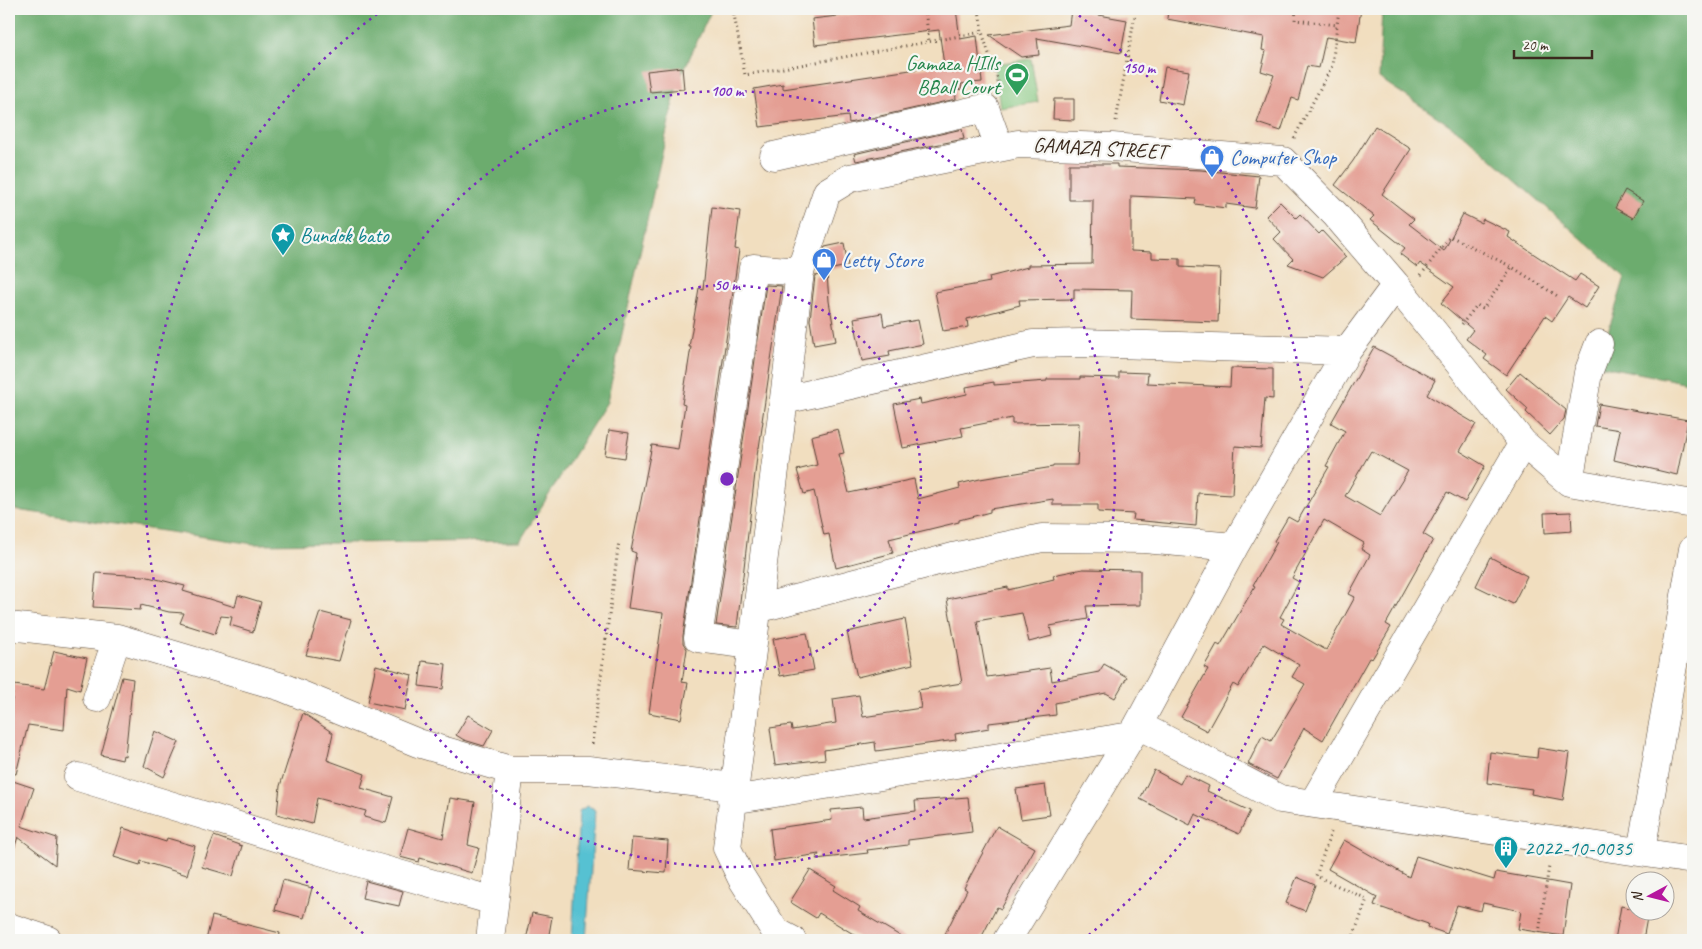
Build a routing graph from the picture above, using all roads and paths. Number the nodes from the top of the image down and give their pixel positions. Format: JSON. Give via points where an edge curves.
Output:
{"nodes":[{"id":1,"x":733,"y":9,"type":"edge"},
{"id":2,"x":925,"y":9,"type":"edge"},
{"id":3,"x":979,"y":9,"type":"edge"},
{"id":4,"x":1136,"y":9,"type":"edge"},
{"id":5,"x":1296,"y":9,"type":"edge"},
{"id":6,"x":1339,"y":9,"type":"edge"},
{"id":7,"x":1337,"y":26,"type":"junction"},
{"id":8,"x":929,"y":42,"type":"junction"},
{"id":9,"x":835,"y":142,"type":"junction"},
{"id":10,"x":1112,"y":146,"type":"junction"},
{"id":11,"x":999,"y":147,"type":"junction"},
{"id":12,"x":774,"y":156,"type":"dead end"},
{"id":13,"x":1283,"y":160,"type":"junction"},
{"id":14,"x":846,"y":181,"type":"junction"},
{"id":15,"x":1512,"y":267,"type":"junction"},
{"id":16,"x":800,"y":272,"type":"junction"},
{"id":17,"x":1401,"y":290,"type":"junction"},
{"id":18,"x":1558,"y":298,"type":"dead end"},
{"id":19,"x":1599,"y":344,"type":"dead end"},
{"id":20,"x":1445,"y":346,"type":"junction"},
{"id":21,"x":1347,"y":351,"type":"junction"},
{"id":22,"x":784,"y":400,"type":"junction"},
{"id":23,"x":1523,"y":443,"type":"junction"},
{"id":24,"x":1569,"y":482,"type":"junction"},
{"id":25,"x":1693,"y":504,"type":"edge"},
{"id":26,"x":619,"y":541,"type":"dead end"},
{"id":27,"x":1234,"y":547,"type":"junction"},
{"id":28,"x":1693,"y":549,"type":"edge"},
{"id":29,"x":757,"y":609,"type":"junction"},
{"id":30,"x":9,"y":626,"type":"edge"},
{"id":31,"x":117,"y":638,"type":"junction"},
{"id":32,"x":752,"y":645,"type":"junction"},
{"id":33,"x":97,"y":698,"type":"dead end"},
{"id":34,"x":1135,"y":731,"type":"junction"},
{"id":35,"x":510,"y":770,"type":"junction"},
{"id":36,"x":588,"y":770,"type":"junction"},
{"id":37,"x":78,"y":777,"type":"dead end"},
{"id":38,"x":733,"y":794,"type":"junction"},
{"id":39,"x":1313,"y":804,"type":"junction"},
{"id":40,"x":1340,"y":808,"type":"junction"},
{"id":41,"x":1554,"y":841,"type":"junction"},
{"id":42,"x":1641,"y":852,"type":"junction"},
{"id":43,"x":1693,"y":860,"type":"edge"},
{"id":44,"x":494,"y":901,"type":"junction"},
{"id":45,"x":9,"y":927,"type":"edge"},
{"id":46,"x":1539,"y":933,"type":"dead end"},
{"id":47,"x":48,"y":940,"type":"edge"},
{"id":48,"x":490,"y":940,"type":"edge"},
{"id":49,"x":792,"y":940,"type":"edge"},
{"id":50,"x":1008,"y":940,"type":"edge"},
{"id":51,"x":1352,"y":940,"type":"edge"}],
"edges":[{"from":1,"to":8,"type":"path","via":[[745,75]]},
{"from":2,"to":8,"type":"path"},
{"from":3,"to":8,"type":"path","via":[[982,32]]},
{"from":4,"to":10,"type":"path"},
{"from":5,"to":7,"type":"path","via":[[1295,20]]},
{"from":6,"to":7,"type":"path"},
{"from":7,"to":13,"type":"path","via":[[1332,66]]},
{"from":9,"to":11,"type":"street","via":[[986,108]]},
{"from":9,"to":12,"type":"street"},
{"from":9,"to":14,"type":"street"},
{"from":10,"to":11,"type":"street","name":"GAMAZA STREET","via":[[1018,144]]},
{"from":10,"to":13,"type":"street","name":"GAMAZA STREET"},
{"from":11,"to":14,"type":"street","name":"GAMAZA STREET"},
{"from":13,"to":17,"type":"street","via":[[1336,214]]},
{"from":14,"to":16,"type":"street","name":"GAMAZA STREET","via":[[827,192]]},
{"from":15,"to":17,"type":"path","via":[[1450,236]]},
{"from":15,"to":18,"type":"path"},
{"from":15,"to":20,"type":"path","via":[[1482,309],[1477,305]]},
{"from":16,"to":22,"type":"street","name":"GAMAZA STREET"},
{"from":16,"to":32,"type":"street","via":[[753,268],[698,638]]},
{"from":17,"to":20,"type":"street"},
{"from":17,"to":21,"type":"street"},
{"from":19,"to":24,"type":"street","via":[[1588,373]]},
{"from":20,"to":23,"type":"street"},
{"from":21,"to":22,"type":"street","via":[[1034,344]]},
{"from":21,"to":27,"type":"street"},
{"from":22,"to":29,"type":"street","name":"GAMAZA STREET"},
{"from":23,"to":24,"type":"street"},
{"from":23,"to":39,"type":"street"},
{"from":24,"to":25,"type":"street"},
{"from":26,"to":36,"type":"path"},
{"from":27,"to":29,"type":"street","via":[[1144,539],[1042,538],[953,557]]},
{"from":27,"to":34,"type":"street"},
{"from":28,"to":42,"type":"street"},
{"from":29,"to":32,"type":"street","name":"GAMAZA STREET"},
{"from":30,"to":31,"type":"street"},
{"from":31,"to":33,"type":"street"},
{"from":31,"to":35,"type":"street","via":[[282,687],[418,743]]},
{"from":32,"to":38,"type":"street","name":"GAMAZA STREET"},
{"from":34,"to":38,"type":"street"},
{"from":34,"to":39,"type":"street","via":[[1280,799]]},
{"from":34,"to":50,"type":"street"},
{"from":35,"to":36,"type":"street"},
{"from":35,"to":44,"type":"street"},
{"from":36,"to":38,"type":"street"},
{"from":37,"to":44,"type":"street"},
{"from":38,"to":49,"type":"street","name":"GAMAZA STREET","via":[[727,848],[741,877],[776,931]]},
{"from":39,"to":40,"type":"street"},
{"from":40,"to":41,"type":"street"},
{"from":40,"to":51,"type":"path","via":[[1316,876],[1367,899]]},
{"from":41,"to":42,"type":"street"},
{"from":41,"to":46,"type":"path"},
{"from":42,"to":43,"type":"street"},
{"from":44,"to":48,"type":"street"},
{"from":45,"to":47,"type":"street"}]}
